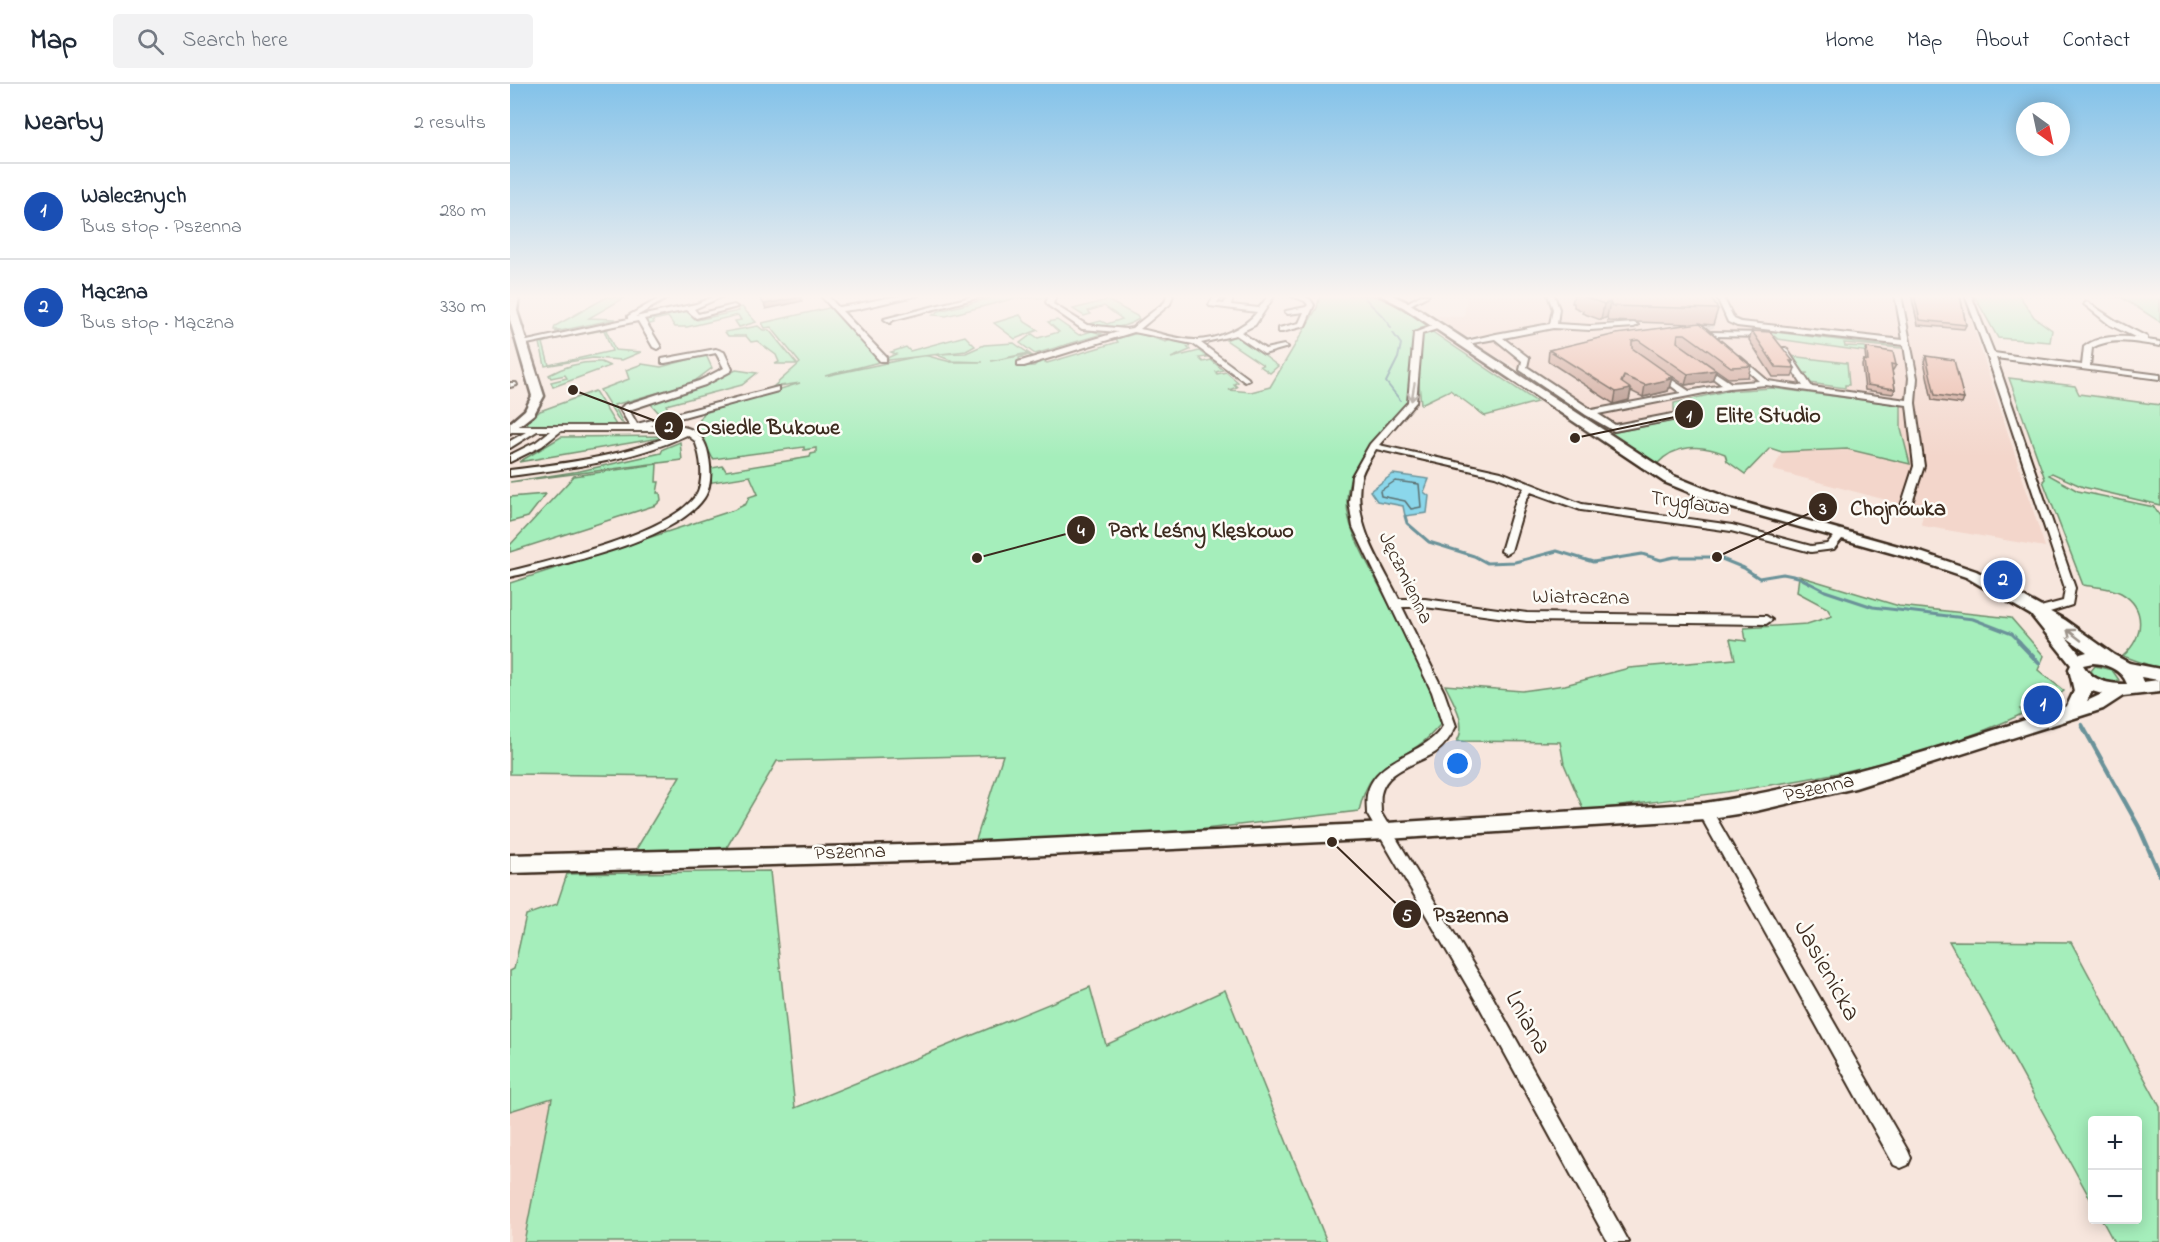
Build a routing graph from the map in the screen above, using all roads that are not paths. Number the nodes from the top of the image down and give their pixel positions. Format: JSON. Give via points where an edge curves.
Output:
{"nodes":[{"id":1,"x":524,"y":349,"type":"edge"},
{"id":2,"x":874,"y":349,"type":"edge"},
{"id":3,"x":1071,"y":349,"type":"edge"},
{"id":4,"x":1204,"y":349,"type":"edge"},
{"id":5,"x":1260,"y":349,"type":"edge"},
{"id":6,"x":1276,"y":349,"type":"edge"},
{"id":7,"x":1417,"y":349,"type":"edge"},
{"id":8,"x":1471,"y":349,"type":"edge"},
{"id":9,"x":1512,"y":349,"type":"edge"},
{"id":10,"x":1782,"y":349,"type":"edge"},
{"id":11,"x":1908,"y":349,"type":"edge"},
{"id":12,"x":1989,"y":349,"type":"edge"},
{"id":13,"x":2088,"y":349,"type":"edge"},
{"id":14,"x":1730,"y":350,"type":"edge"},
{"id":15,"x":1991,"y":355,"type":"junction"},
{"id":16,"x":883,"y":359,"type":"dead end"},
{"id":17,"x":1693,"y":360,"type":"edge"},
{"id":18,"x":665,"y":361,"type":"dead end"},
{"id":19,"x":1021,"y":364,"type":"dead end"},
{"id":20,"x":2086,"y":367,"type":"junction"},
{"id":21,"x":1655,"y":370,"type":"edge"},
{"id":22,"x":2160,"y":377,"type":"edge"},
{"id":23,"x":1245,"y":380,"type":"dead end"},
{"id":24,"x":1766,"y":383,"type":"junction"},
{"id":25,"x":1729,"y":386,"type":"junction"},
{"id":26,"x":1809,"y":387,"type":"junction"},
{"id":27,"x":776,"y":389,"type":"dead end"},
{"id":28,"x":1629,"y":393,"type":"edge"},
{"id":29,"x":1688,"y":394,"type":"junction"},
{"id":30,"x":1643,"y":403,"type":"junction"},
{"id":31,"x":1911,"y":403,"type":"junction"},
{"id":32,"x":1590,"y":413,"type":"junction"},
{"id":33,"x":1677,"y":416,"type":"dead end"},
{"id":34,"x":635,"y":427,"type":"junction"},
{"id":35,"x":1614,"y":428,"type":"junction"},
{"id":36,"x":510,"y":429,"type":"edge"},
{"id":37,"x":559,"y":429,"type":"junction"},
{"id":38,"x":534,"y":430,"type":"junction"},
{"id":39,"x":689,"y":431,"type":"junction"},
{"id":40,"x":1597,"y":433,"type":"junction"},
{"id":41,"x":510,"y":445,"type":"edge"},
{"id":42,"x":1373,"y":446,"type":"junction"},
{"id":43,"x":510,"y":459,"type":"edge"},
{"id":44,"x":510,"y":471,"type":"edge"},
{"id":45,"x":1529,"y":488,"type":"junction"},
{"id":46,"x":1906,"y":506,"type":"dead end"},
{"id":47,"x":1841,"y":534,"type":"junction"},
{"id":48,"x":1506,"y":550,"type":"dead end"},
{"id":49,"x":510,"y":574,"type":"edge"},
{"id":50,"x":1396,"y":603,"type":"junction"},
{"id":51,"x":2037,"y":612,"type":"junction"},
{"id":52,"x":1766,"y":620,"type":"dead end"},
{"id":53,"x":2117,"y":664,"type":"junction"},
{"id":54,"x":2078,"y":666,"type":"junction"},
{"id":55,"x":2160,"y":675,"type":"edge"},
{"id":56,"x":2160,"y":686,"type":"edge"},
{"id":57,"x":2125,"y":690,"type":"junction"},
{"id":58,"x":2074,"y":710,"type":"junction"},
{"id":59,"x":1705,"y":811,"type":"junction"},
{"id":60,"x":1387,"y":831,"type":"junction"},
{"id":61,"x":510,"y":864,"type":"edge"},
{"id":62,"x":1901,"y":1158,"type":"dead end"},
{"id":63,"x":1619,"y":1242,"type":"edge"}],
"edges":[{"from":1,"to":36,"type":"street","via":[[538,398]]},
{"from":2,"to":16,"type":"street"},
{"from":3,"to":19,"type":"street"},
{"from":4,"to":23,"type":"street"},
{"from":5,"to":6,"type":"street"},
{"from":7,"to":42,"type":"street","name":"Jęczmienna","one_way":true,"via":[[1412,402]]},
{"from":8,"to":40,"type":"street"},
{"from":9,"to":32,"type":"street","via":[[1526,360],[1519,366]]},
{"from":10,"to":26,"type":"street"},
{"from":11,"to":31,"type":"street","via":[[1913,378]]},
{"from":12,"to":15,"type":"street"},
{"from":13,"to":20,"type":"street"},
{"from":14,"to":24,"type":"street"},
{"from":15,"to":20,"type":"street"},
{"from":15,"to":51,"type":"street","via":[[2070,588],[2068,603]]},
{"from":17,"to":25,"type":"street"},
{"from":18,"to":34,"type":"street","via":[[716,351],[728,369],[702,383],[627,407],[624,409]]},
{"from":20,"to":22,"type":"street"},
{"from":21,"to":29,"type":"street"},
{"from":24,"to":25,"type":"street"},
{"from":24,"to":26,"type":"street"},
{"from":25,"to":29,"type":"street"},
{"from":26,"to":31,"type":"street"},
{"from":27,"to":34,"type":"street"},
{"from":28,"to":30,"type":"street"},
{"from":29,"to":30,"type":"street"},
{"from":30,"to":32,"type":"street"},
{"from":31,"to":46,"type":"street","via":[[1919,466]]},
{"from":32,"to":35,"type":"street"},
{"from":33,"to":35,"type":"street"},
{"from":34,"to":37,"type":"street"},
{"from":34,"to":39,"type":"street"},
{"from":35,"to":40,"type":"street"},
{"from":36,"to":38,"type":"street"},
{"from":37,"to":38,"type":"street"},
{"from":37,"to":43,"type":"street"},
{"from":38,"to":41,"type":"street"},
{"from":39,"to":44,"type":"street","via":[[652,448],[578,464]]},
{"from":39,"to":49,"type":"street","via":[[701,444],[704,485],[699,498],[683,513],[648,532]]},
{"from":40,"to":47,"type":"street","via":[[1694,490]]},
{"from":42,"to":45,"type":"street","name":"Trygława","via":[[1487,471]]},
{"from":42,"to":50,"type":"street","name":"Jęczmienna","via":[[1357,476],[1354,508],[1358,527]]},
{"from":45,"to":47,"type":"street","name":"Trygława","via":[[1571,504],[1731,528],[1810,549],[1830,547]]},
{"from":45,"to":48,"type":"street","via":[[1521,500]]},
{"from":47,"to":51,"type":"street","via":[[1961,570],[2002,589]]},
{"from":50,"to":52,"type":"street","name":"Wiatraczna","via":[[1425,603],[1527,617]]},
{"from":50,"to":60,"type":"street","name":"Jęczmienna","via":[[1450,726],[1440,741],[1392,769],[1377,783],[1374,814]]},
{"from":53,"to":51,"type":"street","one_way":true},
{"from":51,"to":54,"type":"street"},
{"from":53,"to":54,"type":"street","via":[[2094,657]]},
{"from":53,"to":55,"type":"street"},
{"from":53,"to":57,"type":"street","via":[[2134,677]]},
{"from":54,"to":57,"type":"street","via":[[2094,684]]},
{"from":54,"to":58,"type":"street","via":[[2083,692]]},
{"from":56,"to":57,"type":"street"},
{"from":57,"to":58,"type":"street","name":"Pszenna","via":[[2097,705]]},
{"from":58,"to":59,"type":"street","name":"Pszenna","via":[[1855,781]]},
{"from":59,"to":60,"type":"street","name":"Pszenna"},
{"from":59,"to":62,"type":"street","name":"Jasienicka"},
{"from":60,"to":61,"type":"street","name":"Pszenna","via":[[941,852]]},
{"from":60,"to":63,"type":"street","name":"Lniana"}]}
